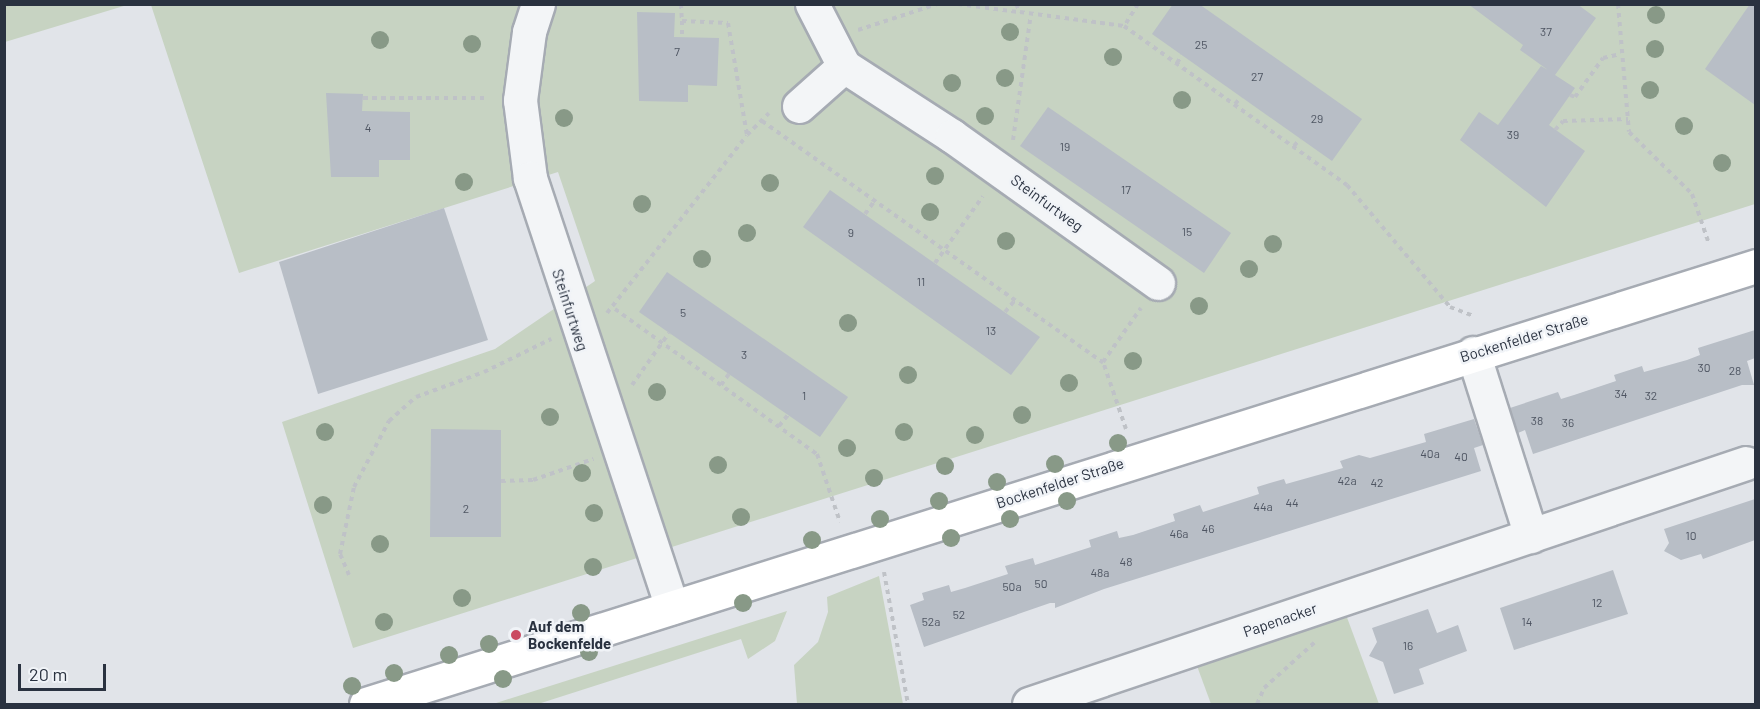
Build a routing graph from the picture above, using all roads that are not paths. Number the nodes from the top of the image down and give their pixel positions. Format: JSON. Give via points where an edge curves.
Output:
{"nodes":[{"id":1,"x":538,"y":4,"type":"edge"},
{"id":2,"x":812,"y":4,"type":"edge"},
{"id":3,"x":838,"y":56,"type":"junction"},
{"id":4,"x":799,"y":106,"type":"dead end"},
{"id":5,"x":1755,"y":266,"type":"edge"},
{"id":6,"x":1158,"y":283,"type":"road end"},
{"id":7,"x":1473,"y":353,"type":"junction"},
{"id":8,"x":1746,"y":463,"type":"dead end"},
{"id":9,"x":1531,"y":536,"type":"junction"},
{"id":10,"x":672,"y":607,"type":"junction"},
{"id":11,"x":366,"y":705,"type":"edge"},
{"id":12,"x":1029,"y":705,"type":"edge"}],
"edges":[{"from":1,"to":10,"type":"street","name":"Steinfurtweg","via":[[524,65],[521,134],[530,178],[576,327]]},
{"from":2,"to":3,"type":"street"},
{"from":3,"to":4,"type":"street"},
{"from":3,"to":6,"type":"street","name":"Steinfurtweg"},
{"from":5,"to":7,"type":"main road","name":"Bockenfelder Straße"},
{"from":7,"to":9,"type":"street"},
{"from":7,"to":10,"type":"main road","name":"Bockenfelder Straße"},
{"from":8,"to":9,"type":"street","name":"Papenacker"},
{"from":9,"to":12,"type":"street","name":"Papenacker"},
{"from":10,"to":11,"type":"main road","name":"Bockenfelder Straße"}]}
